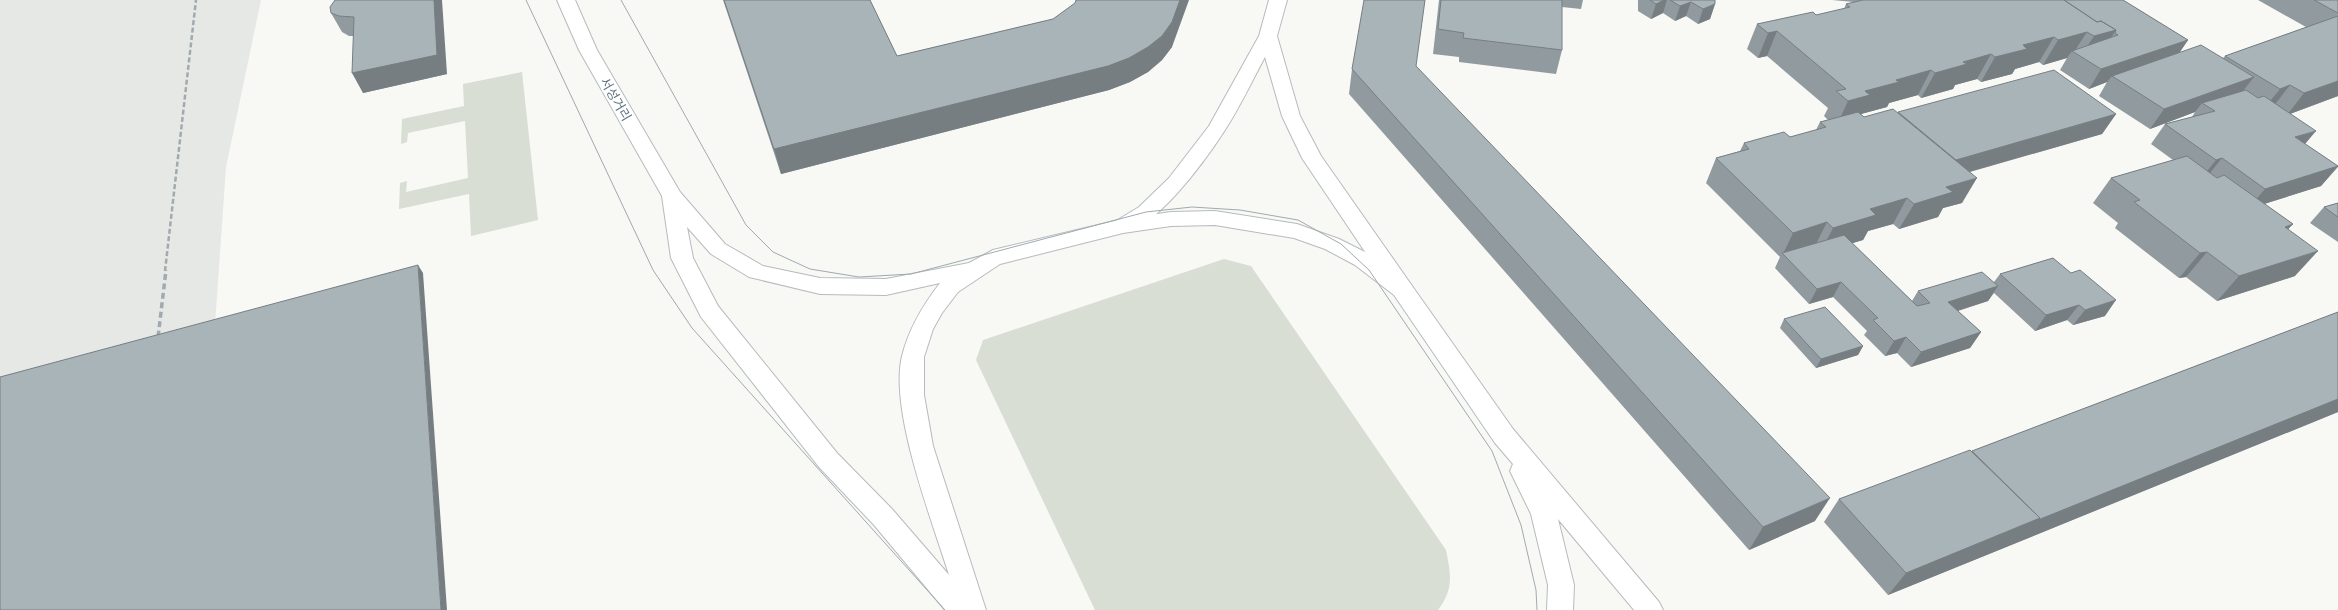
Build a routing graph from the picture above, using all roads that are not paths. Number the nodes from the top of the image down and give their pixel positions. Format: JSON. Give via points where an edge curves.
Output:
{"nodes":[{"id":1,"x":566,"y":0,"type":"edge"},
{"id":2,"x":1278,"y":0,"type":"edge"},
{"id":3,"x":1268,"y":36,"type":"junction"},
{"id":4,"x":672,"y":196,"type":"junction"},
{"id":5,"x":1123,"y":226,"type":"junction"},
{"id":6,"x":978,"y":268,"type":"junction"},
{"id":7,"x":1402,"y":289,"type":"junction"},
{"id":8,"x":1504,"y":436,"type":"junction"},
{"id":9,"x":962,"y":610,"type":"edge"},
{"id":10,"x":973,"y":610,"type":"edge"},
{"id":11,"x":1560,"y":610,"type":"edge"},
{"id":12,"x":1650,"y":610,"type":"edge"}],
"edges":[{"from":1,"to":4,"type":"main road","name":"서성거리","via":[[588,50]]},
{"from":2,"to":3,"type":"main road"},
{"from":3,"to":5,"type":"main road","via":[[1217,128],[1195,159],[1176,183],[1146,212]]},
{"from":3,"to":7,"type":"main road","via":[[1291,116],[1312,158]]},
{"from":4,"to":6,"type":"main road","via":[[718,249],[757,272],[820,286],[886,287]]},
{"from":4,"to":9,"type":"main road","via":[[682,258],[709,311],[828,460],[883,517]]},
{"from":5,"to":6,"type":"main road","via":[[993,258]]},
{"from":5,"to":7,"type":"main road","via":[[1171,219],[1215,218],[1297,231],[1332,244],[1363,260]]},
{"from":6,"to":10,"type":"main road","via":[[950,286],[933,308],[922,329],[913,357],[912,396],[921,446]]},
{"from":7,"to":8,"type":"main road"},
{"from":8,"to":11,"type":"main road","via":[[1544,513],[1561,586]]},
{"from":8,"to":12,"type":"main road"}]}
